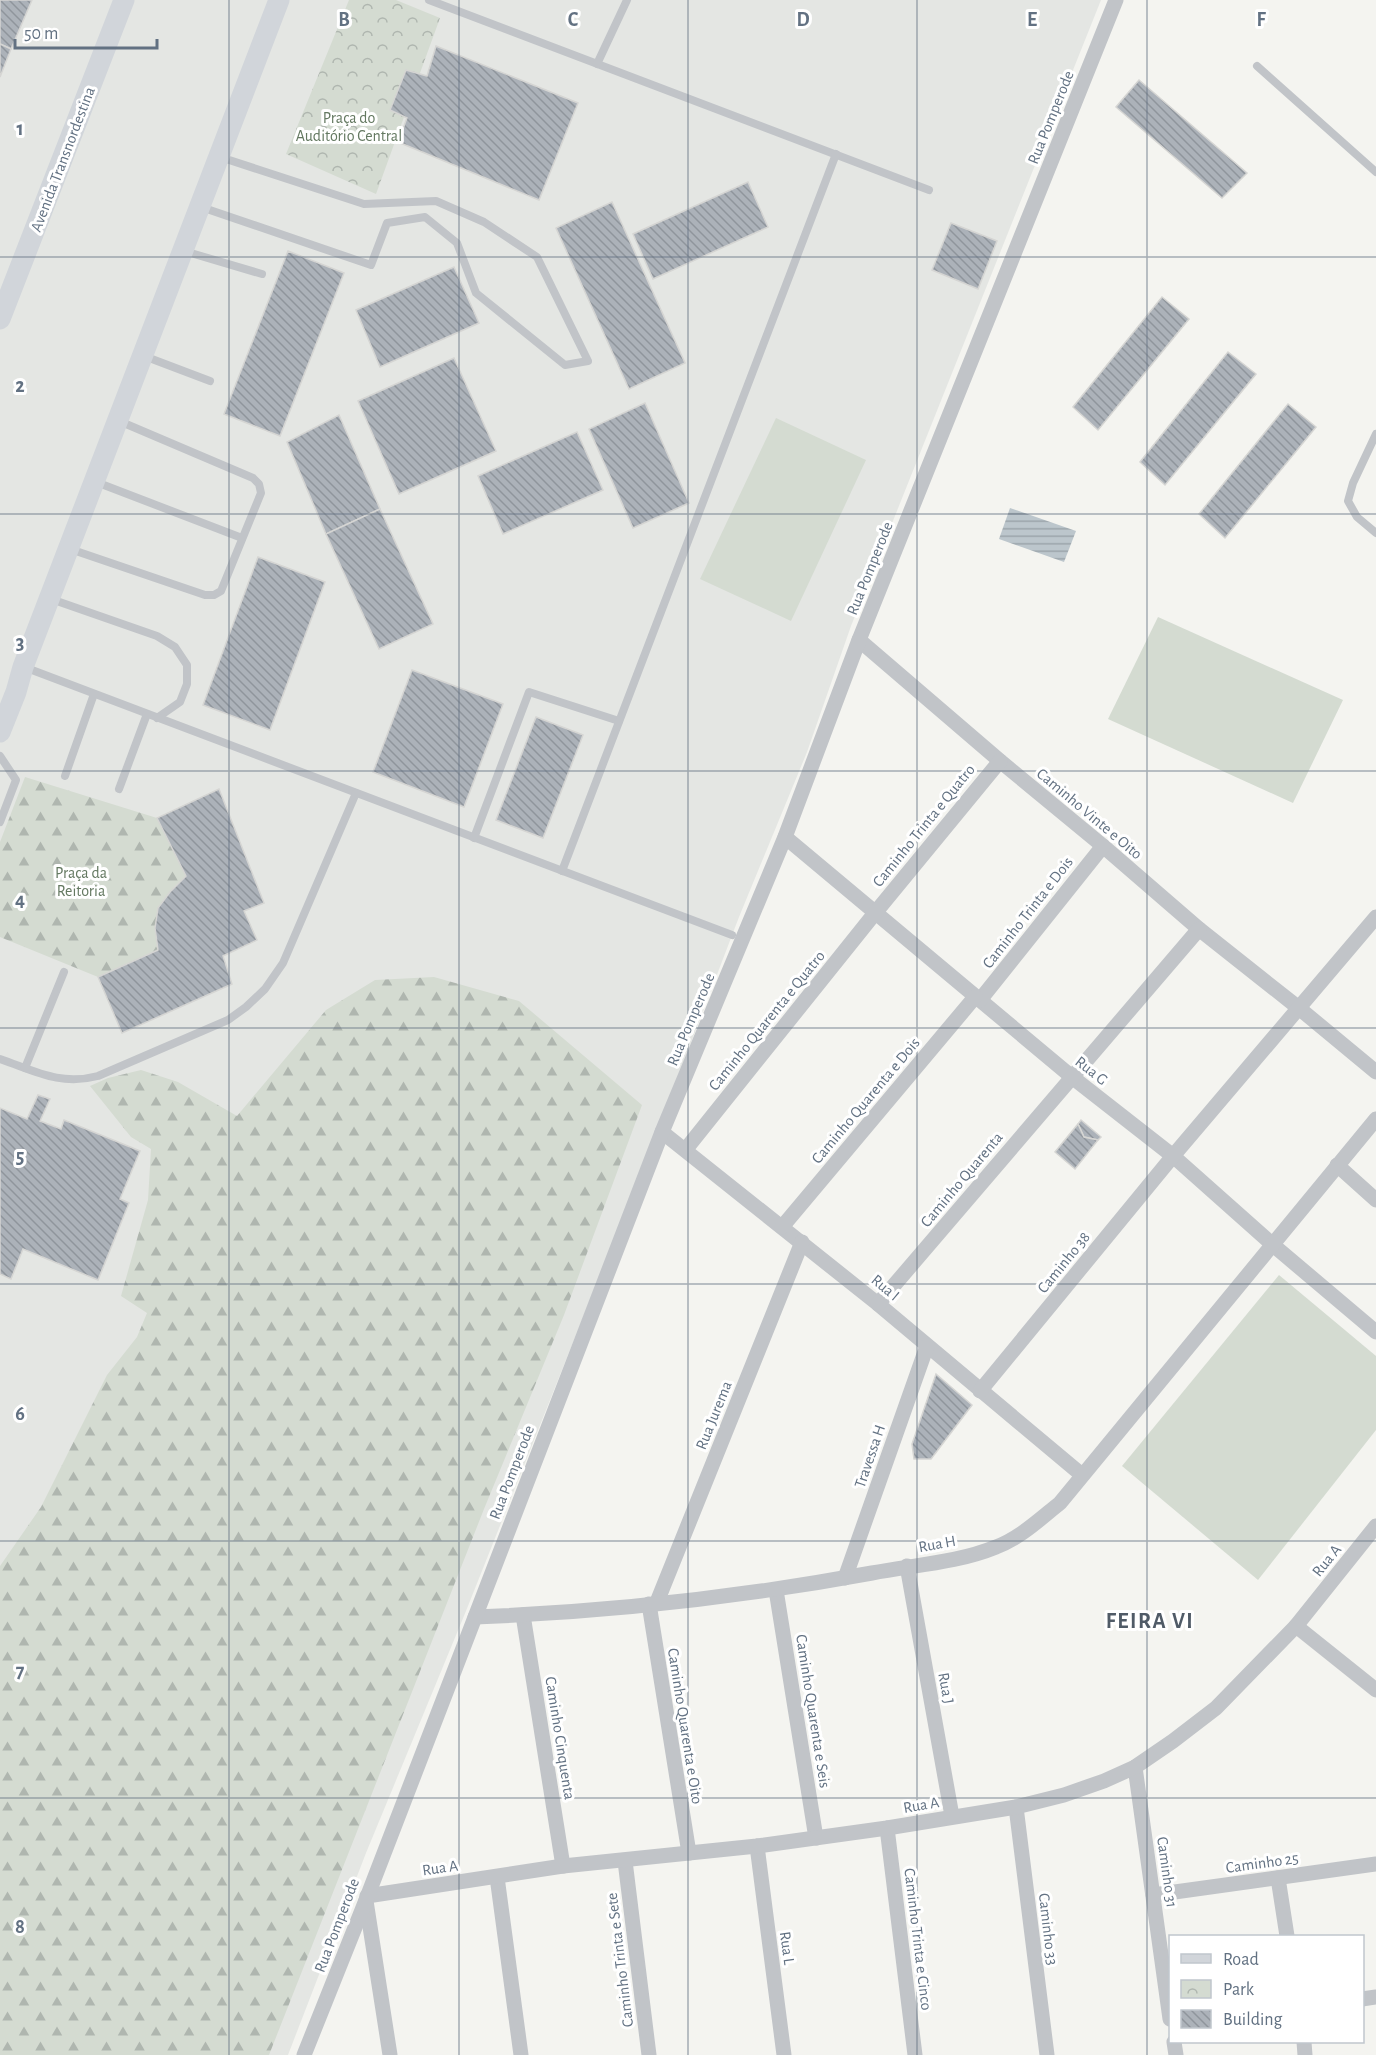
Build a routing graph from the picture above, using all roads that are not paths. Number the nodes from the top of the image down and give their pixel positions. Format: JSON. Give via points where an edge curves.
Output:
{"nodes":[{"id":1,"x":124,"y":0,"type":"edge"},
{"id":2,"x":279,"y":0,"type":"edge"},
{"id":3,"x":429,"y":0,"type":"edge"},
{"id":4,"x":627,"y":0,"type":"edge"},
{"id":5,"x":1116,"y":0,"type":"edge"},
{"id":6,"x":597,"y":64,"type":"junction"},
{"id":7,"x":1257,"y":66,"type":"dead end"},
{"id":8,"x":836,"y":154,"type":"junction"},
{"id":9,"x":219,"y":156,"type":"junction"},
{"id":10,"x":1376,"y":172,"type":"edge"},
{"id":11,"x":929,"y":190,"type":"dead end"},
{"id":12,"x":200,"y":207,"type":"junction"},
{"id":13,"x":183,"y":250,"type":"junction"},
{"id":14,"x":262,"y":274,"type":"dead end"},
{"id":15,"x":0,"y":319,"type":"edge"},
{"id":16,"x":143,"y":355,"type":"junction"},
{"id":17,"x":210,"y":381,"type":"dead end"},
{"id":18,"x":117,"y":421,"type":"junction"},
{"id":19,"x":1376,"y":434,"type":"edge"},
{"id":20,"x":94,"y":482,"type":"junction"},
{"id":21,"x":1376,"y":533,"type":"edge"},
{"id":22,"x":242,"y":538,"type":"junction"},
{"id":23,"x":68,"y":549,"type":"junction"},
{"id":24,"x":49,"y":598,"type":"junction"},
{"id":25,"x":859,"y":640,"type":"junction"},
{"id":26,"x":23,"y":667,"type":"junction"},
{"id":27,"x":93,"y":694,"type":"junction"},
{"id":28,"x":147,"y":714,"type":"junction"},
{"id":29,"x":157,"y":718,"type":"junction"},
{"id":30,"x":619,"y":721,"type":"junction"},
{"id":31,"x":0,"y":732,"type":"edge"},
{"id":32,"x":0,"y":756,"type":"edge"},
{"id":33,"x":1000,"y":761,"type":"junction"},
{"id":34,"x":65,"y":776,"type":"dead end"},
{"id":35,"x":118,"y":789,"type":"dead end"},
{"id":36,"x":357,"y":793,"type":"junction"},
{"id":37,"x":0,"y":822,"type":"edge"},
{"id":38,"x":785,"y":837,"type":"junction"},
{"id":39,"x":474,"y":838,"type":"junction"},
{"id":40,"x":1103,"y":846,"type":"junction"},
{"id":41,"x":562,"y":871,"type":"junction"},
{"id":42,"x":875,"y":913,"type":"junction"},
{"id":43,"x":1376,"y":917,"type":"edge"},
{"id":44,"x":1199,"y":929,"type":"junction"},
{"id":45,"x":737,"y":938,"type":"junction"},
{"id":46,"x":64,"y":972,"type":"dead end"},
{"id":47,"x":978,"y":999,"type":"junction"},
{"id":48,"x":1300,"y":1009,"type":"junction"},
{"id":49,"x":0,"y":1059,"type":"edge"},
{"id":50,"x":25,"y":1068,"type":"junction"},
{"id":51,"x":1376,"y":1072,"type":"edge"},
{"id":52,"x":1072,"y":1077,"type":"junction"},
{"id":53,"x":1376,"y":1119,"type":"edge"},
{"id":54,"x":662,"y":1132,"type":"junction"},
{"id":55,"x":686,"y":1149,"type":"junction"},
{"id":56,"x":1173,"y":1156,"type":"junction"},
{"id":57,"x":1337,"y":1165,"type":"junction"},
{"id":58,"x":1376,"y":1200,"type":"edge"},
{"id":59,"x":782,"y":1227,"type":"junction"},
{"id":60,"x":802,"y":1242,"type":"junction"},
{"id":61,"x":1273,"y":1245,"type":"junction"},
{"id":62,"x":878,"y":1304,"type":"junction"},
{"id":63,"x":1376,"y":1332,"type":"edge"},
{"id":64,"x":927,"y":1346,"type":"junction"},
{"id":65,"x":980,"y":1391,"type":"junction"},
{"id":66,"x":1082,"y":1475,"type":"junction"},
{"id":67,"x":1376,"y":1526,"type":"edge"},
{"id":68,"x":907,"y":1566,"type":"junction"},
{"id":69,"x":845,"y":1578,"type":"junction"},
{"id":70,"x":776,"y":1590,"type":"junction"},
{"id":71,"x":653,"y":1603,"type":"junction"},
{"id":72,"x":523,"y":1615,"type":"junction"},
{"id":73,"x":475,"y":1617,"type":"junction"},
{"id":74,"x":1296,"y":1626,"type":"junction"},
{"id":75,"x":1376,"y":1690,"type":"edge"},
{"id":76,"x":1135,"y":1767,"type":"junction"},
{"id":77,"x":1016,"y":1807,"type":"junction"},
{"id":78,"x":952,"y":1816,"type":"junction"},
{"id":79,"x":887,"y":1828,"type":"junction"},
{"id":80,"x":816,"y":1838,"type":"junction"},
{"id":81,"x":757,"y":1846,"type":"junction"},
{"id":82,"x":688,"y":1853,"type":"junction"},
{"id":83,"x":625,"y":1860,"type":"junction"},
{"id":84,"x":1376,"y":1864,"type":"edge"},
{"id":85,"x":563,"y":1866,"type":"junction"},
{"id":86,"x":496,"y":1877,"type":"junction"},
{"id":87,"x":1278,"y":1878,"type":"junction"},
{"id":88,"x":1153,"y":1895,"type":"junction"},
{"id":89,"x":367,"y":1898,"type":"junction"},
{"id":90,"x":1287,"y":1935,"type":"edge"},
{"id":91,"x":1169,"y":2012,"type":"edge"},
{"id":92,"x":304,"y":2055,"type":"edge"},
{"id":93,"x":390,"y":2055,"type":"edge"},
{"id":94,"x":521,"y":2055,"type":"edge"},
{"id":95,"x":649,"y":2055,"type":"edge"},
{"id":96,"x":784,"y":2055,"type":"edge"},
{"id":97,"x":915,"y":2055,"type":"edge"},
{"id":98,"x":1047,"y":2055,"type":"edge"}],
"edges":[{"from":1,"to":15,"type":"street","name":"Avenida Transnordestina"},
{"from":2,"to":9,"type":"street"},
{"from":3,"to":6,"type":"lane"},
{"from":4,"to":6,"type":"lane"},
{"from":5,"to":25,"type":"street","name":"Rua Pomperode"},
{"from":6,"to":8,"type":"lane"},
{"from":7,"to":10,"type":"lane"},
{"from":8,"to":11,"type":"lane"},
{"from":8,"to":30,"type":"lane"},
{"from":9,"to":12,"type":"street"},
{"from":9,"to":12,"type":"lane","via":[[364,204],[436,201],[484,222],[537,257],[588,361],[565,365],[476,293],[457,243],[425,217],[387,223],[371,265]]},
{"from":12,"to":13,"type":"street"},
{"from":13,"to":14,"type":"lane"},
{"from":13,"to":16,"type":"street"},
{"from":16,"to":17,"type":"lane"},
{"from":16,"to":18,"type":"street"},
{"from":18,"to":20,"type":"street"},
{"from":18,"to":22,"type":"lane","via":[[253,478],[261,493]]},
{"from":19,"to":21,"type":"lane","via":[[1348,501],[1357,517]]},
{"from":20,"to":22,"type":"lane"},
{"from":20,"to":23,"type":"street"},
{"from":22,"to":23,"type":"lane","via":[[221,591],[214,595]]},
{"from":23,"to":24,"type":"street"},
{"from":24,"to":26,"type":"street"},
{"from":24,"to":29,"type":"lane","via":[[157,636],[175,647],[187,666],[187,684],[180,702]]},
{"from":25,"to":33,"type":"street","name":"Caminho Vinte e Oito"},
{"from":25,"to":38,"type":"street","name":"Rua Pomperode"},
{"from":26,"to":27,"type":"lane"},
{"from":26,"to":31,"type":"street"},
{"from":27,"to":28,"type":"lane"},
{"from":27,"to":34,"type":"lane"},
{"from":28,"to":29,"type":"lane"},
{"from":28,"to":35,"type":"lane"},
{"from":29,"to":36,"type":"lane"},
{"from":30,"to":39,"type":"lane","via":[[529,692]]},
{"from":30,"to":41,"type":"lane"},
{"from":32,"to":37,"type":"lane","via":[[16,780]]},
{"from":33,"to":40,"type":"street","name":"Caminho Vinte e Oito"},
{"from":33,"to":42,"type":"street","name":"Caminho Trinta e Quatro"},
{"from":36,"to":39,"type":"lane"},
{"from":36,"to":50,"type":"lane","via":[[283,963],[266,989],[246,1007],[228,1020],[98,1076],[69,1081]]},
{"from":38,"to":42,"type":"street","name":"Rua G"},
{"from":38,"to":45,"type":"street","name":"Rua Pomperode"},
{"from":39,"to":41,"type":"lane"},
{"from":40,"to":44,"type":"street","name":"Caminho Vinte e Oito"},
{"from":40,"to":47,"type":"street","name":"Caminho Trinta e Dois"},
{"from":41,"to":45,"type":"lane"},
{"from":42,"to":47,"type":"street","name":"Rua G"},
{"from":42,"to":55,"type":"street","name":"Caminho Quarenta e Quatro"},
{"from":43,"to":48,"type":"street","name":"Caminho 38"},
{"from":44,"to":48,"type":"street","name":"Caminho Vinte e Oito"},
{"from":44,"to":52,"type":"street","name":"Caminho Quarenta"},
{"from":45,"to":54,"type":"street","name":"Rua Pomperode"},
{"from":46,"to":50,"type":"lane"},
{"from":47,"to":52,"type":"street","name":"Rua G"},
{"from":47,"to":59,"type":"street","name":"Caminho Quarenta e Dois"},
{"from":48,"to":51,"type":"street","name":"Caminho Vinte e Oito"},
{"from":48,"to":56,"type":"street","name":"Caminho 38"},
{"from":49,"to":50,"type":"lane"},
{"from":52,"to":56,"type":"street","name":"Rua G"},
{"from":52,"to":62,"type":"street","name":"Caminho Quarenta"},
{"from":53,"to":57,"type":"street","name":"Rua H"},
{"from":54,"to":55,"type":"street","name":"Rua I"},
{"from":54,"to":73,"type":"street","name":"Rua Pomperode"},
{"from":55,"to":59,"type":"street","name":"Rua I"},
{"from":56,"to":61,"type":"street","name":"Rua G"},
{"from":56,"to":65,"type":"street","name":"Caminho 38"},
{"from":57,"to":58,"type":"street"},
{"from":57,"to":61,"type":"street","name":"Rua H"},
{"from":59,"to":60,"type":"street","name":"Rua I"},
{"from":60,"to":62,"type":"street","name":"Rua I"},
{"from":60,"to":71,"type":"street","name":"Rua Jurema"},
{"from":61,"to":63,"type":"street","name":"Rua G"},
{"from":61,"to":66,"type":"street","name":"Rua H"},
{"from":62,"to":64,"type":"street","name":"Rua I"},
{"from":64,"to":65,"type":"street","name":"Rua I"},
{"from":64,"to":69,"type":"street","name":"Travessa H"},
{"from":65,"to":66,"type":"street","name":"Rua I"},
{"from":66,"to":68,"type":"street","name":"Rua H","via":[[1060,1503],[1031,1527],[997,1547],[957,1559]]},
{"from":67,"to":74,"type":"street","name":"Rua A"},
{"from":68,"to":69,"type":"street","name":"Rua H"},
{"from":68,"to":78,"type":"street","name":"Rua J"},
{"from":69,"to":70,"type":"street","name":"Rua H"},
{"from":70,"to":71,"type":"street","name":"Rua H"},
{"from":70,"to":80,"type":"street","name":"Caminho Quarenta e Seis"},
{"from":71,"to":72,"type":"street","name":"Rua H"},
{"from":71,"to":82,"type":"street","name":"Caminho Quarenta e Oito"},
{"from":72,"to":73,"type":"street","name":"Rua H"},
{"from":72,"to":85,"type":"street","name":"Caminho Cinquenta"},
{"from":73,"to":89,"type":"street","name":"Rua Pomperode"},
{"from":74,"to":75,"type":"street"},
{"from":74,"to":76,"type":"street","name":"Rua A","via":[[1216,1708]]},
{"from":76,"to":77,"type":"street","name":"Rua A","via":[[1064,1795]]},
{"from":76,"to":88,"type":"street","name":"Caminho 31"},
{"from":77,"to":78,"type":"street","name":"Rua A"},
{"from":77,"to":98,"type":"street","name":"Caminho 33"},
{"from":78,"to":79,"type":"street","name":"Rua A"},
{"from":79,"to":80,"type":"street","name":"Rua A"},
{"from":79,"to":97,"type":"street","name":"Caminho Trinta e Cinco"},
{"from":80,"to":81,"type":"street","name":"Rua A"},
{"from":81,"to":82,"type":"street","name":"Rua A"},
{"from":81,"to":96,"type":"street","name":"Rua L"},
{"from":82,"to":83,"type":"street","name":"Rua A"},
{"from":83,"to":85,"type":"street","name":"Rua A"},
{"from":83,"to":95,"type":"street","name":"Caminho Trinta e Sete"},
{"from":84,"to":87,"type":"street","name":"Caminho 25"},
{"from":85,"to":86,"type":"street","name":"Rua A"},
{"from":86,"to":89,"type":"street","name":"Rua A"},
{"from":86,"to":94,"type":"street"},
{"from":87,"to":88,"type":"street","name":"Caminho 25"},
{"from":87,"to":90,"type":"street"},
{"from":88,"to":91,"type":"street","name":"Caminho 31"},
{"from":89,"to":92,"type":"street","name":"Rua Pomperode"},
{"from":89,"to":93,"type":"street"}]}
